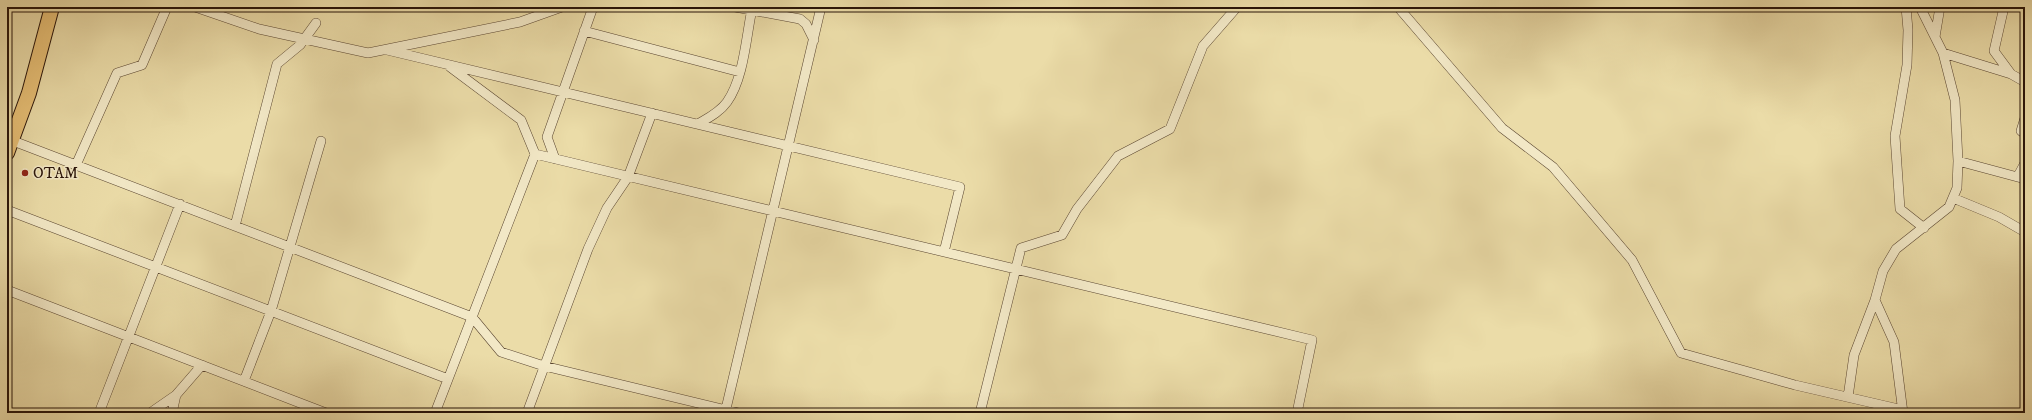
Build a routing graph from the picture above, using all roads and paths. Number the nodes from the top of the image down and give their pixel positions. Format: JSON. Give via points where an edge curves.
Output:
{"nodes":[{"id":1,"x":52,"y":7,"type":"edge"},
{"id":2,"x":167,"y":7,"type":"edge"},
{"id":3,"x":196,"y":7,"type":"edge"},
{"id":4,"x":562,"y":7,"type":"edge"},
{"id":5,"x":593,"y":7,"type":"edge"},
{"id":6,"x":735,"y":7,"type":"edge"},
{"id":7,"x":821,"y":7,"type":"edge"},
{"id":8,"x":1237,"y":7,"type":"edge"},
{"id":9,"x":1398,"y":7,"type":"edge"},
{"id":10,"x":1906,"y":7,"type":"edge"},
{"id":11,"x":1920,"y":7,"type":"edge"},
{"id":12,"x":1940,"y":7,"type":"edge"},
{"id":13,"x":2004,"y":7,"type":"edge"},
{"id":14,"x":752,"y":9,"type":"junction"},
{"id":15,"x":316,"y":23,"type":"dead end"},
{"id":16,"x":584,"y":32,"type":"junction"},
{"id":17,"x":1935,"y":37,"type":"junction"},
{"id":18,"x":304,"y":40,"type":"junction"},
{"id":19,"x":814,"y":40,"type":"junction"},
{"id":20,"x":387,"y":50,"type":"junction"},
{"id":21,"x":1943,"y":53,"type":"junction"},
{"id":22,"x":447,"y":64,"type":"junction"},
{"id":23,"x":740,"y":72,"type":"junction"},
{"id":24,"x":2011,"y":74,"type":"junction"},
{"id":25,"x":2025,"y":82,"type":"edge"},
{"id":26,"x":562,"y":92,"type":"junction"},
{"id":27,"x":652,"y":113,"type":"junction"},
{"id":28,"x":2025,"y":118,"type":"edge"},
{"id":29,"x":698,"y":124,"type":"junction"},
{"id":30,"x":2025,"y":134,"type":"edge"},
{"id":31,"x":321,"y":141,"type":"dead end"},
{"id":32,"x":9,"y":144,"type":"edge"},
{"id":33,"x":789,"y":146,"type":"junction"},
{"id":34,"x":535,"y":154,"type":"junction"},
{"id":35,"x":555,"y":159,"type":"junction"},
{"id":36,"x":1958,"y":161,"type":"junction"},
{"id":37,"x":2025,"y":164,"type":"edge"},
{"id":38,"x":76,"y":165,"type":"junction"},
{"id":39,"x":628,"y":177,"type":"junction"},
{"id":40,"x":2021,"y":178,"type":"edge"},
{"id":41,"x":1953,"y":198,"type":"junction"},
{"id":42,"x":180,"y":204,"type":"junction"},
{"id":43,"x":7,"y":210,"type":"edge"},
{"id":44,"x":773,"y":211,"type":"junction"},
{"id":45,"x":235,"y":226,"type":"junction"},
{"id":46,"x":1924,"y":228,"type":"junction"},
{"id":47,"x":2025,"y":232,"type":"edge"},
{"id":48,"x":290,"y":247,"type":"junction"},
{"id":49,"x":944,"y":252,"type":"junction"},
{"id":50,"x":156,"y":267,"type":"junction"},
{"id":51,"x":1014,"y":269,"type":"junction"},
{"id":52,"x":7,"y":290,"type":"edge"},
{"id":53,"x":1874,"y":300,"type":"junction"},
{"id":54,"x":271,"y":311,"type":"junction"},
{"id":55,"x":472,"y":317,"type":"junction"},
{"id":56,"x":128,"y":337,"type":"junction"},
{"id":57,"x":202,"y":365,"type":"junction"},
{"id":58,"x":544,"y":366,"type":"junction"},
{"id":59,"x":448,"y":379,"type":"junction"},
{"id":60,"x":244,"y":381,"type":"junction"},
{"id":61,"x":176,"y":395,"type":"junction"},
{"id":62,"x":1848,"y":397,"type":"junction"},
{"id":63,"x":725,"y":411,"type":"edge"},
{"id":64,"x":1903,"y":411,"type":"edge"},
{"id":65,"x":99,"y":413,"type":"edge"},
{"id":66,"x":150,"y":413,"type":"edge"},
{"id":67,"x":172,"y":413,"type":"edge"},
{"id":68,"x":326,"y":413,"type":"edge"},
{"id":69,"x":435,"y":413,"type":"edge"},
{"id":70,"x":527,"y":413,"type":"edge"},
{"id":71,"x":739,"y":413,"type":"edge"},
{"id":72,"x":980,"y":413,"type":"edge"},
{"id":73,"x":1298,"y":413,"type":"edge"}],
"edges":[{"from":1,"to":32,"type":"main road","via":[[29,93]]},
{"from":2,"to":38,"type":"street","via":[[142,65],[117,73]]},
{"from":3,"to":18,"type":"street","via":[[259,30]]},
{"from":4,"to":20,"type":"street","via":[[520,22]]},
{"from":5,"to":16,"type":"street"},
{"from":6,"to":14,"type":"street"},
{"from":7,"to":19,"type":"street"},
{"from":8,"to":51,"type":"street","via":[[1203,46],[1170,129],[1118,156],[1077,209],[1062,235],[1021,248]]},
{"from":9,"to":62,"type":"street","via":[[1502,128],[1553,167],[1632,260],[1681,353]]},
{"from":10,"to":46,"type":"street","via":[[1906,65],[1895,136],[1900,209]]},
{"from":11,"to":17,"type":"street"},
{"from":12,"to":17,"type":"street"},
{"from":13,"to":24,"type":"street","via":[[1994,51]]},
{"from":14,"to":19,"type":"street","via":[[800,19],[806,24]]},
{"from":14,"to":23,"type":"street"},
{"from":15,"to":18,"type":"street"},
{"from":16,"to":23,"type":"street"},
{"from":16,"to":26,"type":"street"},
{"from":17,"to":21,"type":"street"},
{"from":18,"to":20,"type":"street","via":[[368,53]]},
{"from":18,"to":45,"type":"street","via":[[277,64]]},
{"from":19,"to":33,"type":"street"},
{"from":20,"to":22,"type":"street"},
{"from":21,"to":24,"type":"street"},
{"from":21,"to":36,"type":"street","via":[[1955,100]]},
{"from":22,"to":26,"type":"street"},
{"from":22,"to":34,"type":"street","via":[[521,120]]},
{"from":23,"to":29,"type":"street","via":[[727,102],[712,116]]},
{"from":24,"to":25,"type":"street"},
{"from":26,"to":27,"type":"street"},
{"from":26,"to":35,"type":"street","via":[[547,137]]},
{"from":27,"to":29,"type":"street"},
{"from":27,"to":39,"type":"street"},
{"from":28,"to":30,"type":"street","via":[[2021,132]]},
{"from":29,"to":33,"type":"street"},
{"from":31,"to":48,"type":"street"},
{"from":32,"to":38,"type":"street"},
{"from":33,"to":44,"type":"street"},
{"from":33,"to":49,"type":"street","via":[[960,187]]},
{"from":34,"to":35,"type":"street"},
{"from":34,"to":55,"type":"street"},
{"from":35,"to":39,"type":"street"},
{"from":36,"to":40,"type":"street"},
{"from":36,"to":41,"type":"street","via":[[1958,188]]},
{"from":37,"to":40,"type":"street"},
{"from":38,"to":42,"type":"street"},
{"from":39,"to":44,"type":"street"},
{"from":39,"to":58,"type":"street","via":[[607,208],[588,249]]},
{"from":41,"to":46,"type":"street","via":[[1949,207]]},
{"from":41,"to":47,"type":"street","via":[[1999,217]]},
{"from":42,"to":45,"type":"street"},
{"from":42,"to":50,"type":"street"},
{"from":43,"to":50,"type":"street"},
{"from":44,"to":49,"type":"street"},
{"from":44,"to":63,"type":"street"},
{"from":45,"to":48,"type":"street"},
{"from":46,"to":53,"type":"street","via":[[1896,249],[1883,271]]},
{"from":48,"to":54,"type":"street"},
{"from":48,"to":55,"type":"street"},
{"from":49,"to":51,"type":"street"},
{"from":50,"to":54,"type":"street"},
{"from":50,"to":56,"type":"street"},
{"from":51,"to":72,"type":"street"},
{"from":51,"to":73,"type":"street","via":[[1312,340]]},
{"from":52,"to":56,"type":"street"},
{"from":53,"to":62,"type":"street","via":[[1854,355]]},
{"from":53,"to":64,"type":"street","via":[[1894,342]]},
{"from":54,"to":59,"type":"street"},
{"from":54,"to":60,"type":"street"},
{"from":55,"to":58,"type":"street","via":[[501,352]]},
{"from":55,"to":59,"type":"street"},
{"from":56,"to":57,"type":"street"},
{"from":56,"to":65,"type":"street"},
{"from":57,"to":60,"type":"street"},
{"from":57,"to":61,"type":"street"},
{"from":58,"to":63,"type":"street"},
{"from":58,"to":70,"type":"street"},
{"from":59,"to":69,"type":"street"},
{"from":60,"to":68,"type":"street"},
{"from":61,"to":66,"type":"street"},
{"from":61,"to":67,"type":"street"},
{"from":62,"to":64,"type":"street"},
{"from":63,"to":71,"type":"street"}]}
